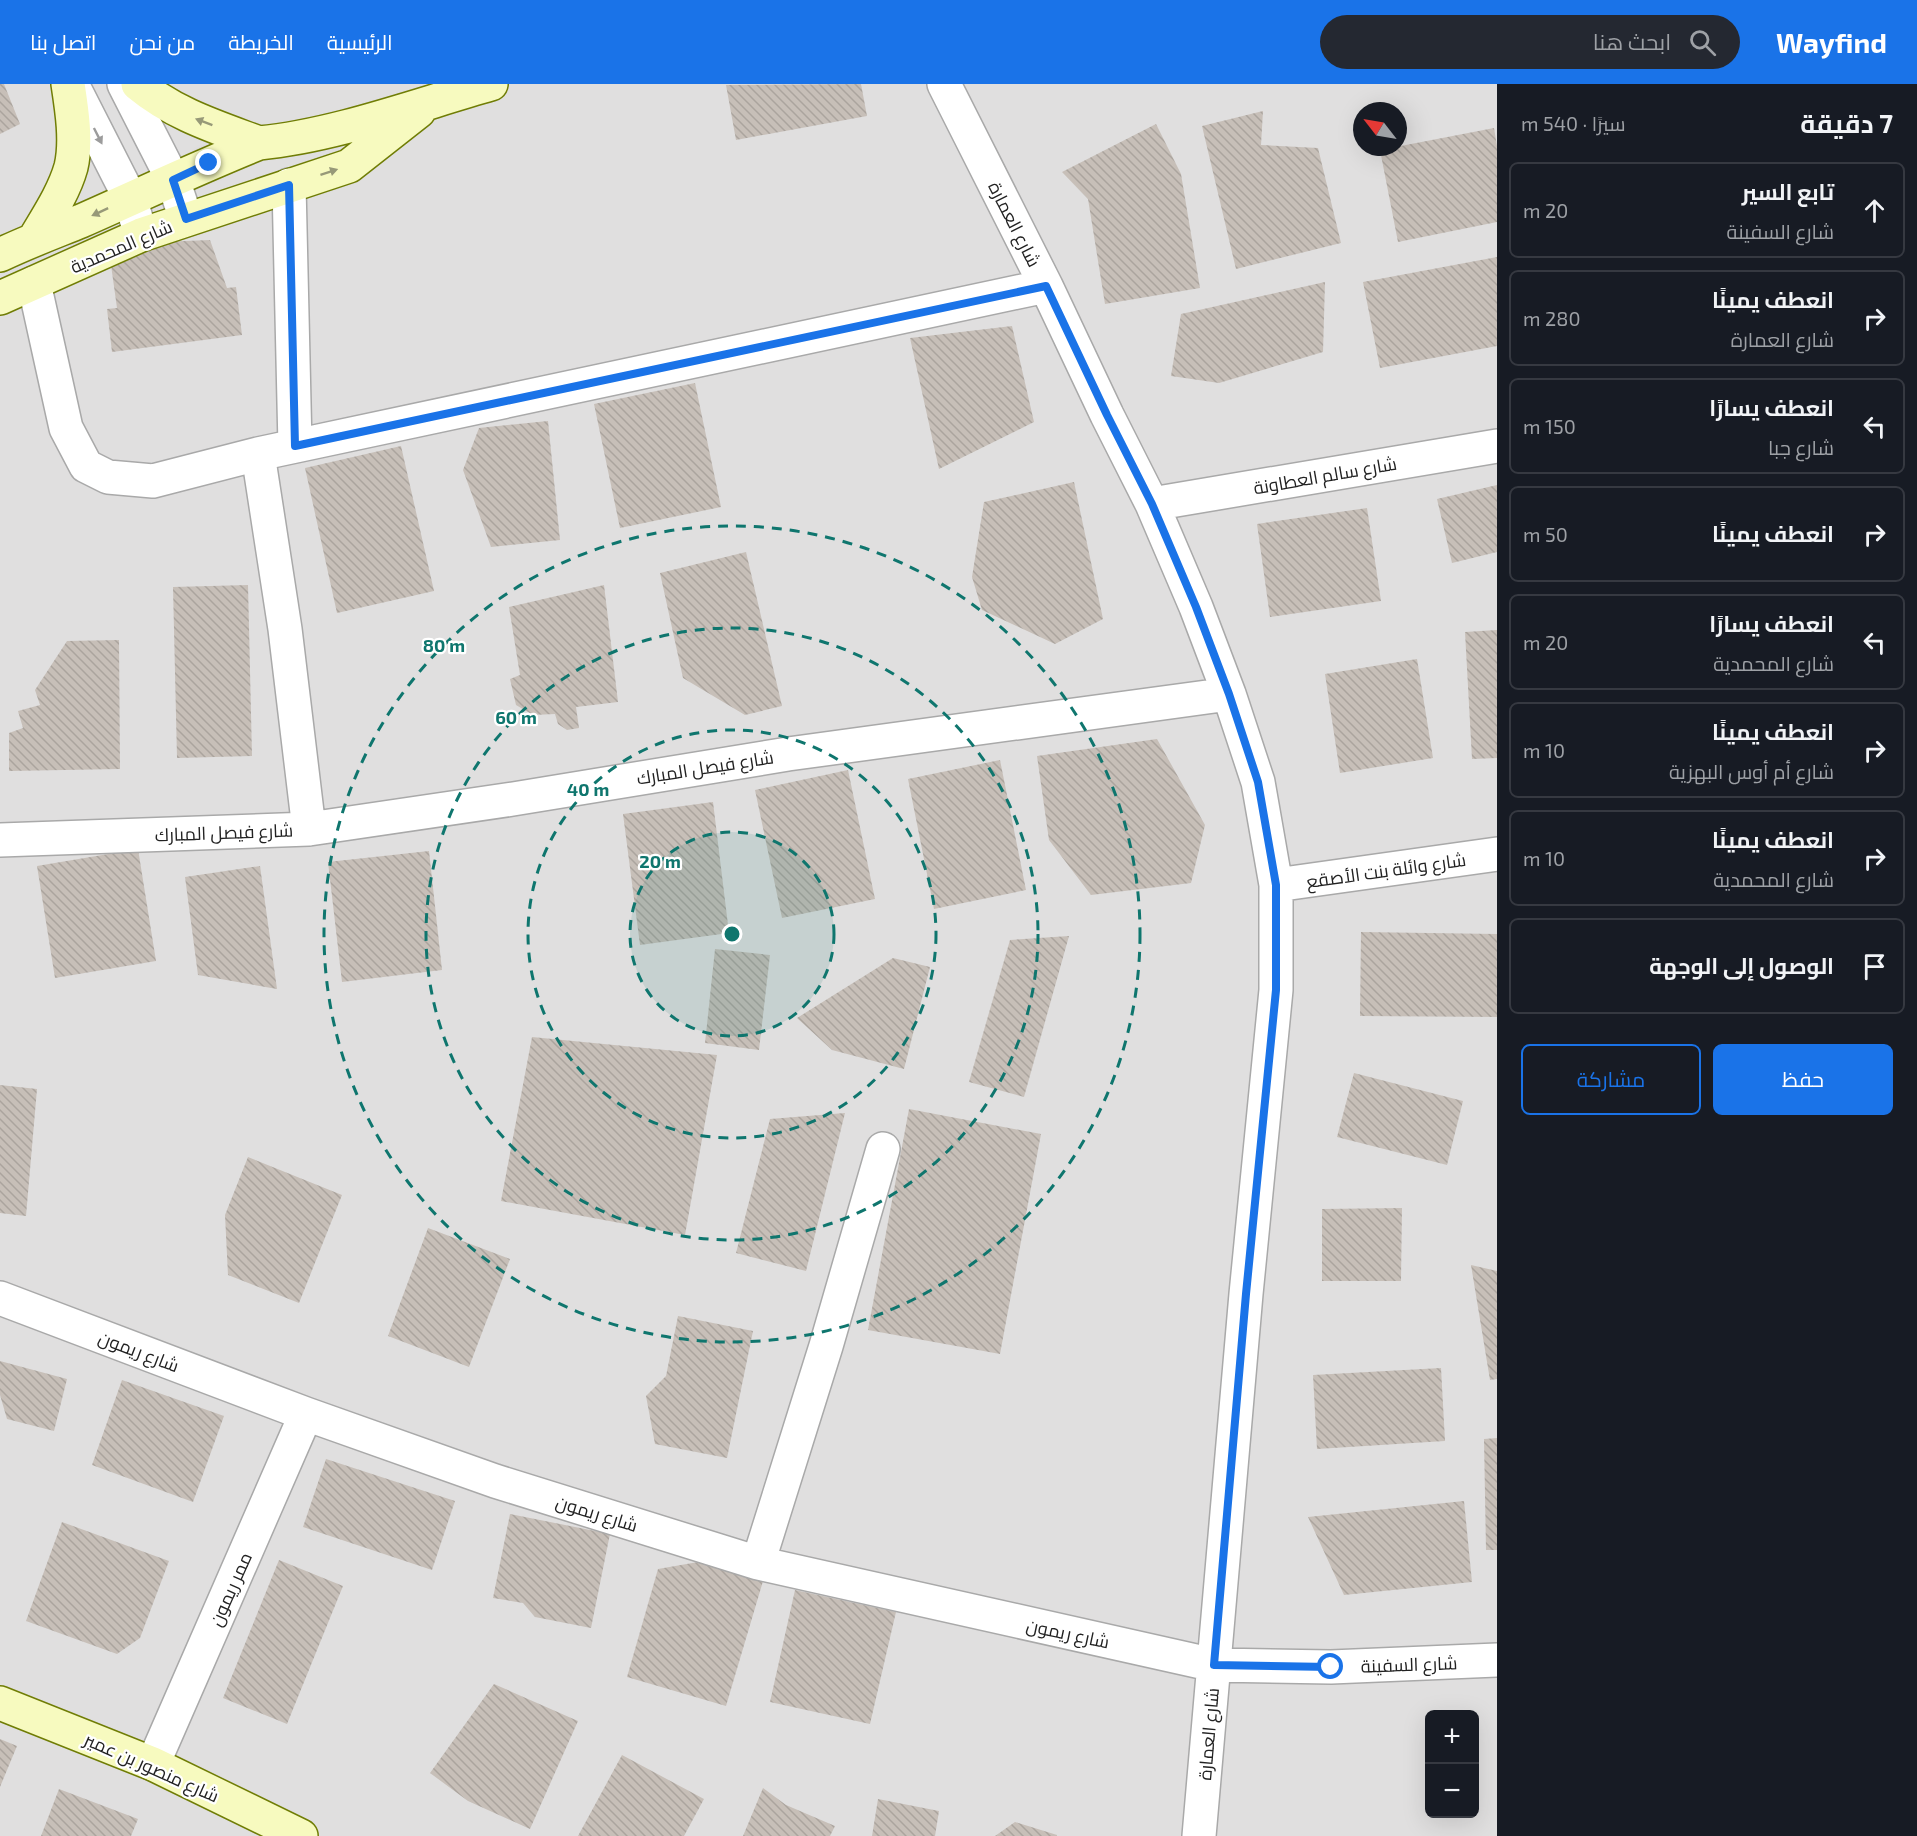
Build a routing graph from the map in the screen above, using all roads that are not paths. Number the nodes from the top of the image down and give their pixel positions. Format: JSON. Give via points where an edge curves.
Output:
{"nodes":[{"id":1,"x":70,"y":84,"type":"edge"},
{"id":2,"x":124,"y":84,"type":"edge"},
{"id":3,"x":138,"y":84,"type":"edge"},
{"id":4,"x":491,"y":84,"type":"edge"},
{"id":5,"x":944,"y":84,"type":"edge"},
{"id":6,"x":432,"y":100,"type":"junction"},
{"id":7,"x":259,"y":142,"type":"junction"},
{"id":8,"x":173,"y":180,"type":"junction"},
{"id":9,"x":289,"y":185,"type":"junction"},
{"id":10,"x":130,"y":198,"type":"junction"},
{"id":11,"x":186,"y":219,"type":"junction"},
{"id":12,"x":141,"y":235,"type":"junction"},
{"id":13,"x":35,"y":238,"type":"junction"},
{"id":14,"x":0,"y":255,"type":"edge"},
{"id":15,"x":34,"y":283,"type":"junction"},
{"id":16,"x":1046,"y":286,"type":"junction"},
{"id":17,"x":0,"y":298,"type":"edge"},
{"id":18,"x":295,"y":446,"type":"junction"},
{"id":19,"x":1497,"y":446,"type":"edge"},
{"id":20,"x":258,"y":454,"type":"junction"},
{"id":21,"x":1152,"y":504,"type":"junction"},
{"id":22,"x":1229,"y":694,"type":"junction"},
{"id":23,"x":309,"y":829,"type":"junction"},
{"id":24,"x":0,"y":840,"type":"edge"},
{"id":25,"x":1497,"y":854,"type":"edge"},
{"id":26,"x":1276,"y":885,"type":"junction"},
{"id":27,"x":883,"y":1149,"type":"dead end"},
{"id":28,"x":0,"y":1298,"type":"edge"},
{"id":29,"x":306,"y":1414,"type":"junction"},
{"id":30,"x":758,"y":1563,"type":"junction"},
{"id":31,"x":1497,"y":1660,"type":"edge"},
{"id":32,"x":1214,"y":1665,"type":"junction"},
{"id":33,"x":0,"y":1703,"type":"edge"},
{"id":34,"x":153,"y":1764,"type":"junction"},
{"id":35,"x":301,"y":1836,"type":"edge"},
{"id":36,"x":1199,"y":1836,"type":"edge"}],
"edges":[{"from":1,"to":10,"type":"street","one_way":true},
{"from":1,"to":13,"type":"street","via":[[70,169]]},
{"from":2,"to":8,"type":"street"},
{"from":7,"to":3,"type":"street","one_way":true,"via":[[185,115]]},
{"from":4,"to":6,"type":"street","name":"شارع المحمدية"},
{"from":5,"to":16,"type":"street","name":"شارع العمارة"},
{"from":6,"to":7,"type":"street","name":"شارع المحمدية","via":[[339,128]]},
{"from":9,"to":6,"type":"street","name":"شارع المحمدية","one_way":true,"via":[[349,166]]},
{"from":7,"to":8,"type":"street","name":"شارع المحمدية"},
{"from":8,"to":10,"type":"street","name":"شارع المحمدية"},
{"from":8,"to":11,"type":"street"},
{"from":9,"to":11,"type":"street","name":"شارع المحمدية"},
{"from":9,"to":18,"type":"street"},
{"from":10,"to":12,"type":"street"},
{"from":10,"to":13,"type":"street","name":"شارع المحمدية","one_way":true},
{"from":11,"to":12,"type":"street","name":"شارع المحمدية"},
{"from":12,"to":15,"type":"street","name":"شارع المحمدية"},
{"from":13,"to":14,"type":"street","name":"شارع المحمدية"},
{"from":15,"to":17,"type":"street","name":"شارع المحمدية"},
{"from":15,"to":20,"type":"street","via":[[66,428],[86,466],[108,477],[153,482]]},
{"from":16,"to":18,"type":"street"},
{"from":16,"to":21,"type":"street","name":"شارع العمارة"},
{"from":18,"to":20,"type":"street"},
{"from":19,"to":21,"type":"street","name":"شارع سالم العطاونة"},
{"from":20,"to":23,"type":"street","via":[[285,629]]},
{"from":21,"to":22,"type":"street","name":"شارع العمارة"},
{"from":22,"to":23,"type":"street","name":"شارع فيصل المبارك","via":[[856,744]]},
{"from":22,"to":26,"type":"street","name":"شارع العمارة","via":[[1258,782]]},
{"from":23,"to":24,"type":"street","name":"شارع فيصل المبارك"},
{"from":25,"to":26,"type":"street","name":"شارع وائلة بنت الأصقع"},
{"from":26,"to":32,"type":"street","name":"شارع العمارة","via":[[1276,990]]},
{"from":27,"to":30,"type":"street"},
{"from":28,"to":29,"type":"street","name":"شارع ريمون"},
{"from":29,"to":30,"type":"street","name":"شارع ريمون","via":[[495,1481]]},
{"from":29,"to":34,"type":"street","name":"ممر ريمون"},
{"from":30,"to":32,"type":"street","name":"شارع ريمون"},
{"from":31,"to":32,"type":"street","name":"شارع السفينة","via":[[1331,1667]]},
{"from":32,"to":36,"type":"street","name":"شارع العمارة"},
{"from":33,"to":34,"type":"street","name":"شارع منصور بن عمير"},
{"from":34,"to":35,"type":"street","name":"شارع منصور بن عمير"}]}
